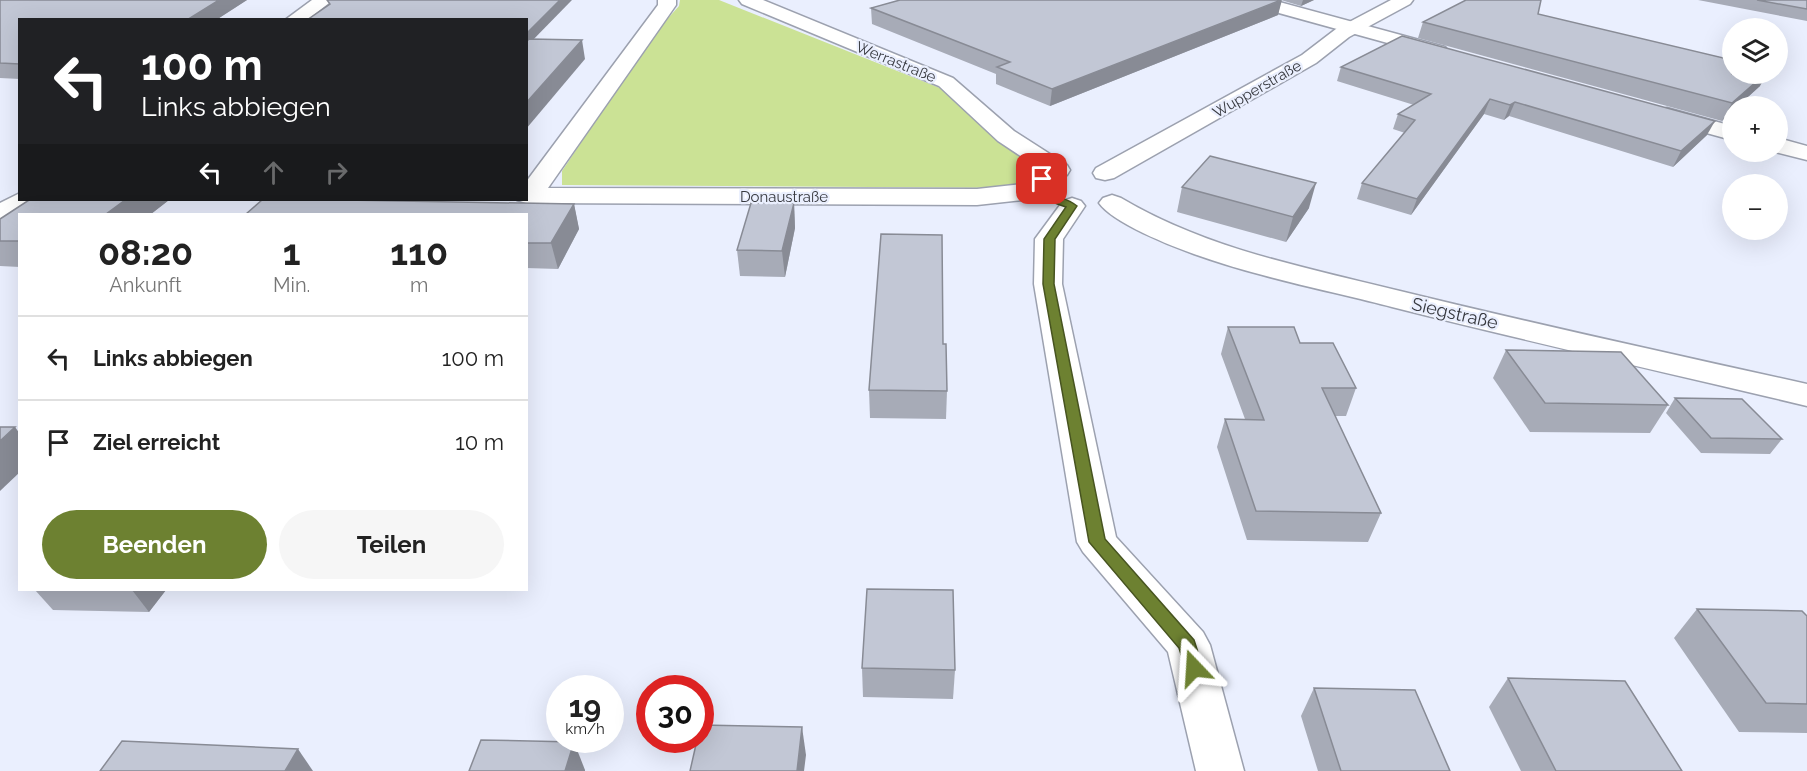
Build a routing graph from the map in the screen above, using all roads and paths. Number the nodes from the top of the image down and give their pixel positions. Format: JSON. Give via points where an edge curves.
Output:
{"nodes":[{"id":1,"x":324,"y":0,"type":"edge"},
{"id":2,"x":667,"y":0,"type":"edge"},
{"id":3,"x":748,"y":0,"type":"edge"},
{"id":4,"x":1252,"y":0,"type":"edge"},
{"id":5,"x":1404,"y":0,"type":"edge"},
{"id":6,"x":297,"y":18,"type":"edge"},
{"id":7,"x":1350,"y":27,"type":"junction"},
{"id":8,"x":1460,"y":57,"type":"edge"},
{"id":9,"x":1653,"y":111,"type":"edge"},
{"id":10,"x":1722,"y":130,"type":"edge"},
{"id":11,"x":1788,"y":148,"type":"edge"},
{"id":12,"x":1807,"y":153,"type":"edge"},
{"id":13,"x":1058,"y":170,"type":"junction"},
{"id":14,"x":1105,"y":173,"type":"junction"},
{"id":15,"x":528,"y":195,"type":"edge"},
{"id":16,"x":1057,"y":198,"type":"junction"},
{"id":17,"x":21,"y":201,"type":"edge"},
{"id":18,"x":1112,"y":203,"type":"junction"},
{"id":19,"x":0,"y":214,"type":"edge"},
{"id":20,"x":1807,"y":395,"type":"edge"},
{"id":21,"x":1220,"y":771,"type":"edge"}],
"edges":[{"from":1,"to":6,"type":"street"},
{"from":2,"to":15,"type":"street"},
{"from":3,"to":13,"type":"street","name":"Werrastraße","via":[[946,82],[1006,136]]},
{"from":4,"to":7,"type":"street"},
{"from":5,"to":7,"type":"street","name":"Wupperstraße"},
{"from":7,"to":8,"type":"street"},
{"from":7,"to":14,"type":"street","name":"Wupperstraße","via":[[1309,59]]},
{"from":9,"to":10,"type":"street"},
{"from":11,"to":12,"type":"street"},
{"from":13,"to":14,"type":"street","via":[[1077,168]]},
{"from":13,"to":16,"type":"street","via":[[1042,179],[1040,185]]},
{"from":14,"to":18,"type":"street","via":[[1122,184],[1120,197]]},
{"from":15,"to":16,"type":"street","name":"Donaustraße"},
{"from":16,"to":18,"type":"street","name":"Donaustraße","via":[[1087,207]]},
{"from":16,"to":21,"type":"street","via":[[1048,284],[1097,542],[1188,645]]},
{"from":17,"to":19,"type":"street"},
{"from":18,"to":20,"type":"street","name":"Siegstraße","via":[[1173,237],[1234,257],[1439,310]]}]}
